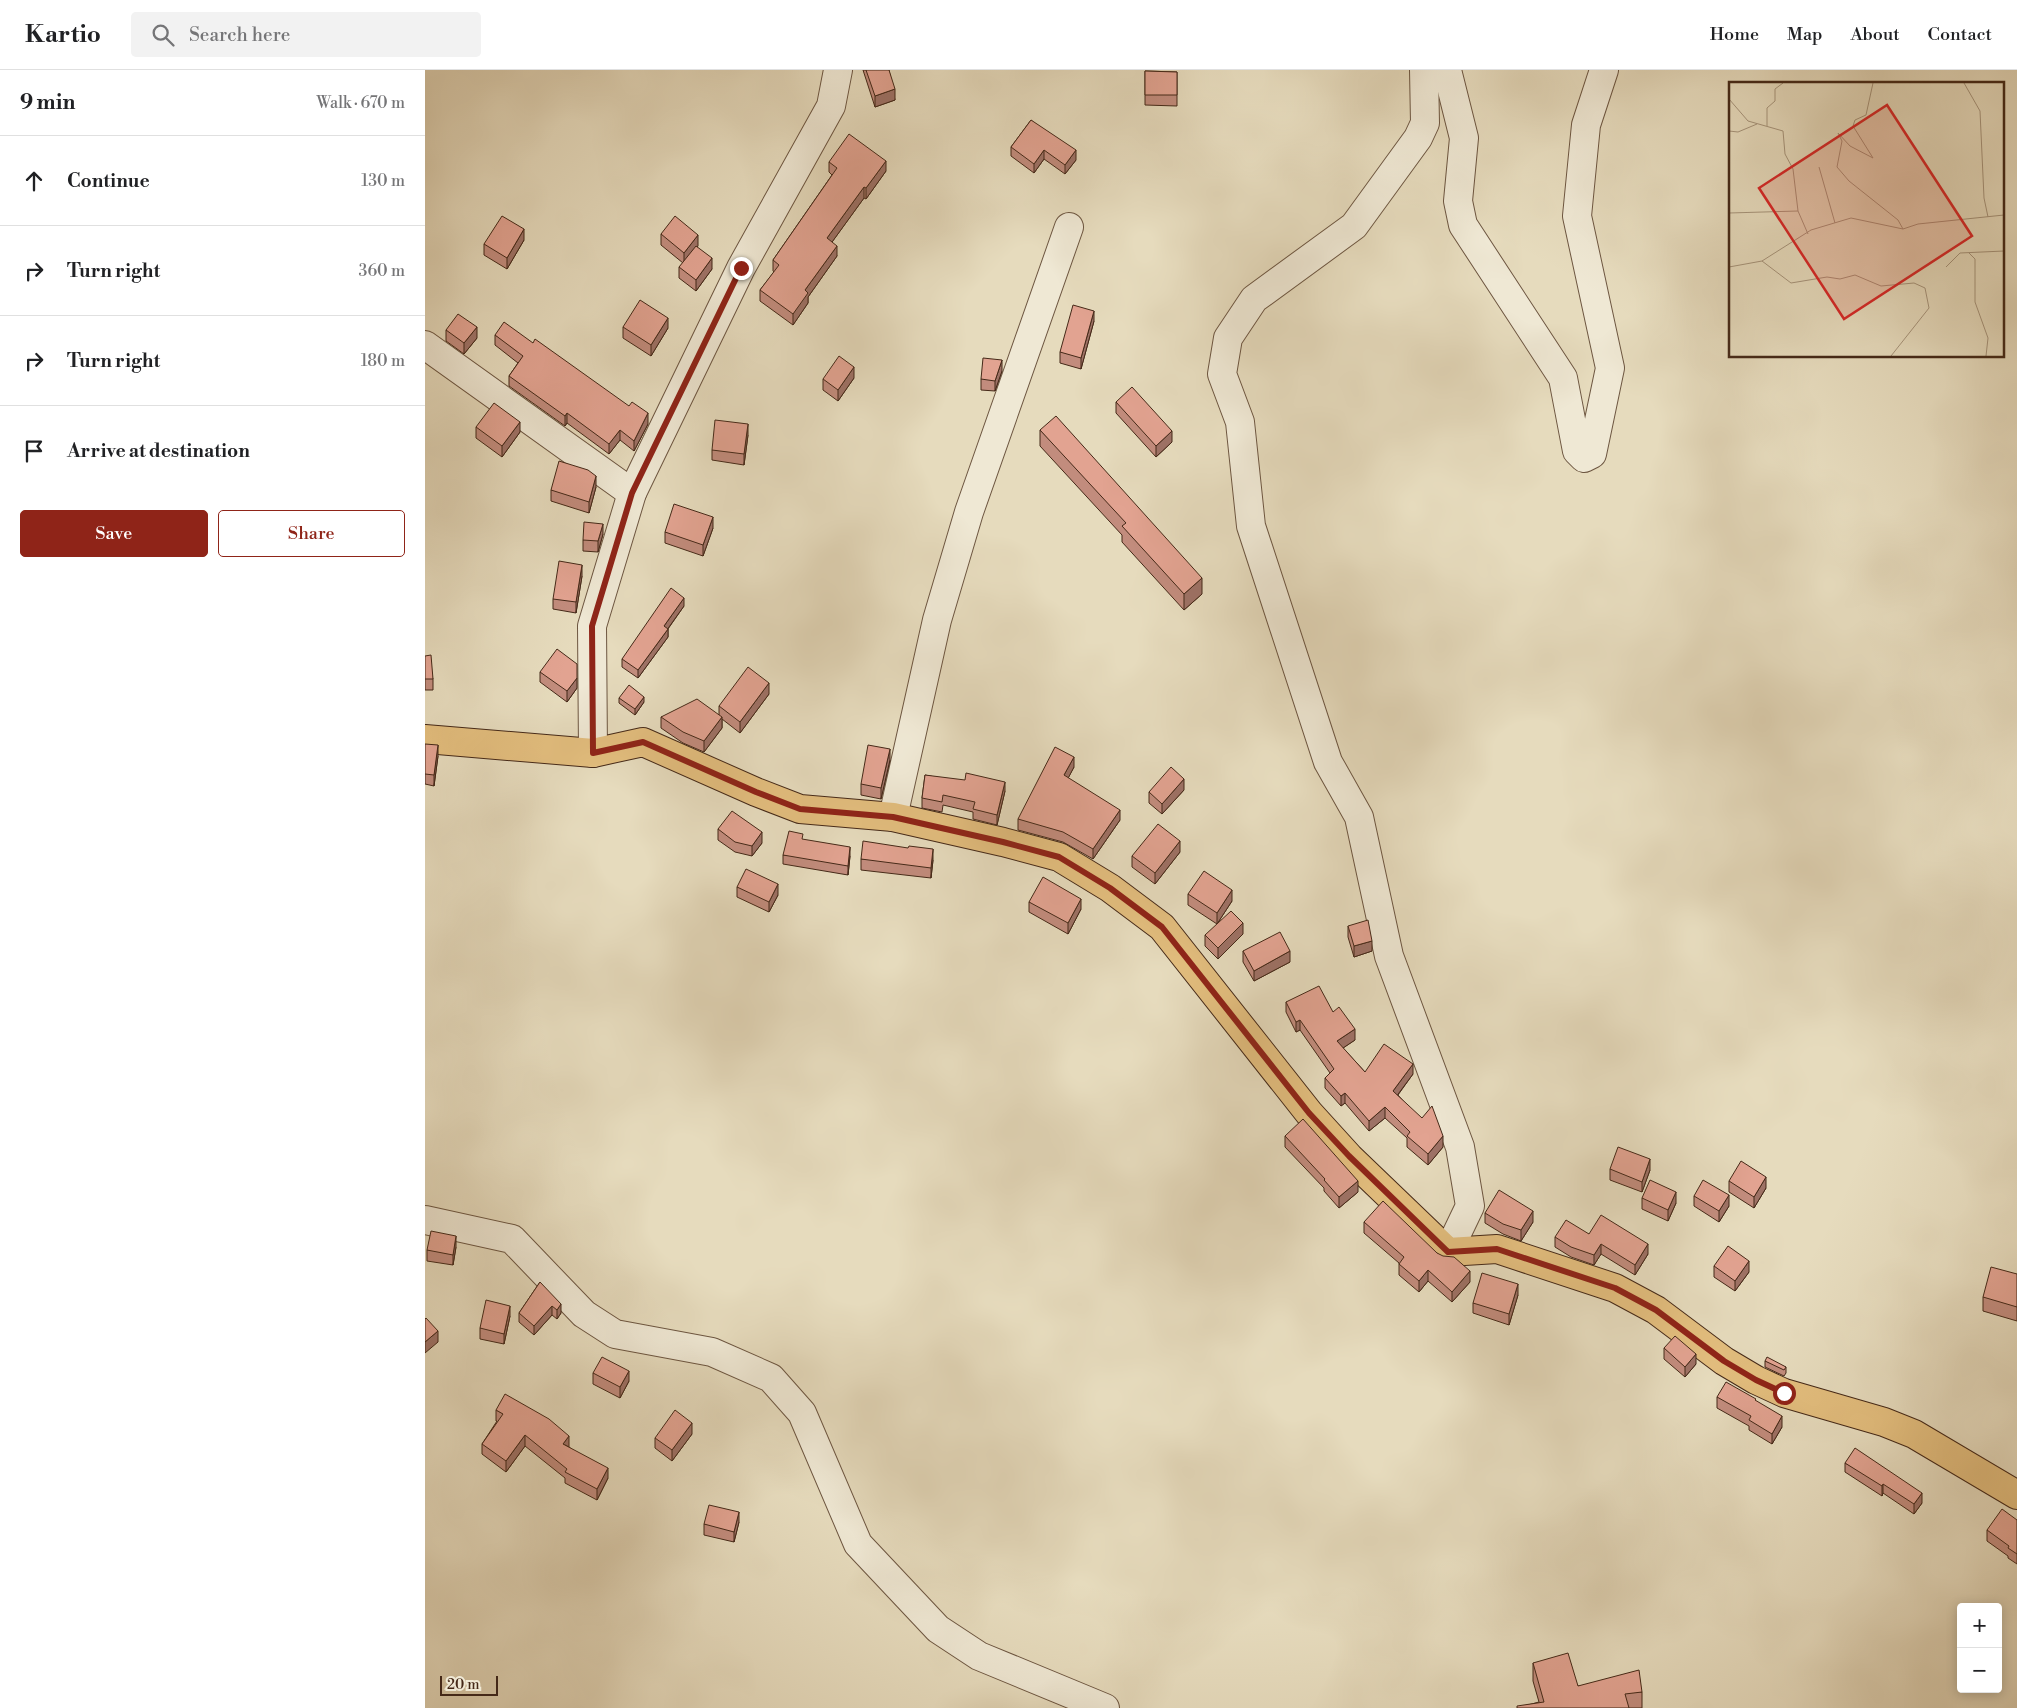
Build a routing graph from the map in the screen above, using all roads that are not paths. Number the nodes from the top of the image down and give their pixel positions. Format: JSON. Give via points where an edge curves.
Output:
{"nodes":[{"id":1,"x":837,"y":70,"type":"edge"},
{"id":2,"x":1424,"y":70,"type":"edge"},
{"id":3,"x":1447,"y":70,"type":"edge"},
{"id":4,"x":1603,"y":70,"type":"edge"},
{"id":5,"x":1069,"y":227,"type":"dead end"},
{"id":6,"x":425,"y":345,"type":"edge"},
{"id":7,"x":632,"y":493,"type":"junction"},
{"id":8,"x":425,"y":739,"type":"edge"},
{"id":9,"x":593,"y":753,"type":"junction"},
{"id":10,"x":893,"y":817,"type":"junction"},
{"id":11,"x":425,"y":1220,"type":"edge"},
{"id":12,"x":1448,"y":1252,"type":"junction"},
{"id":13,"x":2017,"y":1495,"type":"edge"},
{"id":14,"x":1105,"y":1708,"type":"edge"}],
"edges":[{"from":1,"to":7,"type":"street","via":[[831,106],[741,268]]},
{"from":2,"to":12,"type":"street","via":[[1425,124],[1418,138],[1354,226],[1254,299],[1228,338],[1222,374],[1240,422],[1251,526],[1328,762],[1359,818],[1389,956],[1460,1147],[1470,1206]]},
{"from":3,"to":4,"type":"street","via":[[1464,138],[1458,201],[1463,225],[1563,378],[1577,451],[1584,458],[1592,454],[1610,368],[1577,216],[1586,125]]},
{"from":5,"to":10,"type":"street","via":[[967,521],[937,620]]},
{"from":6,"to":7,"type":"street"},
{"from":7,"to":9,"type":"street","via":[[592,626]]},
{"from":8,"to":9,"type":"main road"},
{"from":9,"to":10,"type":"main road","via":[[643,742],[800,809]]},
{"from":10,"to":12,"type":"main road","via":[[1059,857],[1110,888],[1162,927],[1309,1113]]},
{"from":11,"to":14,"type":"street","via":[[512,1239],[584,1314],[615,1334],[712,1352],[771,1378],[802,1413],[858,1544],[938,1629],[979,1656]]},
{"from":12,"to":13,"type":"main road","via":[[1497,1249],[1615,1288],[1656,1310],[1724,1361],[1756,1380],[1784,1393],[1914,1434]]}]}
